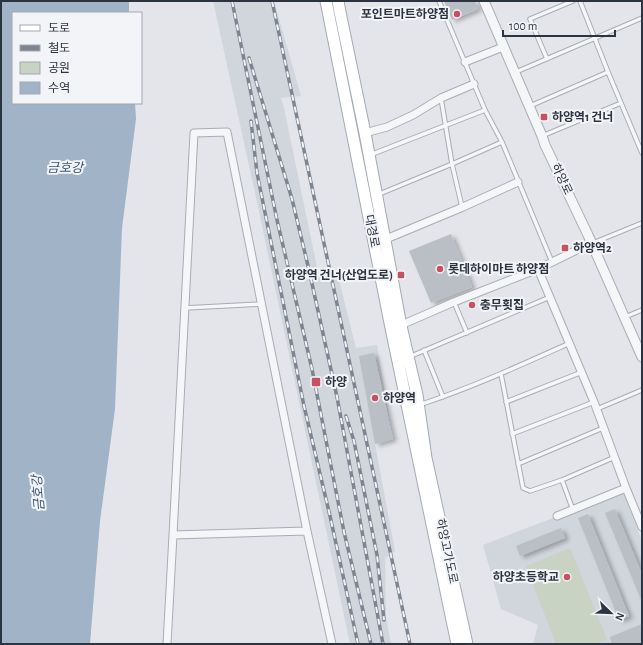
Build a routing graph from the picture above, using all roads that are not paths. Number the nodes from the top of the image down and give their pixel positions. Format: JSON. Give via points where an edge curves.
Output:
{"nodes":[{"id":1,"x":326,"y":1,"type":"edge"},
{"id":2,"x":338,"y":1,"type":"edge"},
{"id":3,"x":439,"y":1,"type":"edge"},
{"id":4,"x":484,"y":1,"type":"edge"},
{"id":5,"x":573,"y":1,"type":"edge"},
{"id":6,"x":580,"y":1,"type":"edge"},
{"id":7,"x":642,"y":18,"type":"edge"},
{"id":8,"x":595,"y":38,"type":"junction"},
{"id":9,"x":503,"y":47,"type":"junction"},
{"id":10,"x":547,"y":59,"type":"junction"},
{"id":11,"x":465,"y":62,"type":"junction"},
{"id":12,"x":514,"y":72,"type":"junction"},
{"id":13,"x":608,"y":72,"type":"junction"},
{"id":14,"x":474,"y":84,"type":"junction"},
{"id":15,"x":441,"y":98,"type":"junction"},
{"id":16,"x":621,"y":103,"type":"junction"},
{"id":17,"x":528,"y":106,"type":"junction"},
{"id":18,"x":484,"y":110,"type":"junction"},
{"id":19,"x":446,"y":125,"type":"junction"},
{"id":20,"x":365,"y":133,"type":"junction"},
{"id":21,"x":542,"y":136,"type":"junction"},
{"id":22,"x":502,"y":142,"type":"junction"},
{"id":23,"x":642,"y":153,"type":"edge"},
{"id":24,"x":369,"y":155,"type":"junction"},
{"id":25,"x":452,"y":164,"type":"junction"},
{"id":26,"x":518,"y":182,"type":"junction"},
{"id":27,"x":377,"y":195,"type":"junction"},
{"id":28,"x":463,"y":207,"type":"junction"},
{"id":29,"x":642,"y":223,"type":"edge"},
{"id":30,"x":386,"y":240,"type":"junction"},
{"id":31,"x":591,"y":243,"type":"junction"},
{"id":32,"x":552,"y":262,"type":"junction"},
{"id":33,"x":538,"y":269,"type":"junction"},
{"id":34,"x":550,"y":296,"type":"junction"},
{"id":35,"x":454,"y":302,"type":"junction"},
{"id":36,"x":262,"y":304,"type":"junction"},
{"id":37,"x":185,"y":308,"type":"junction"},
{"id":38,"x":642,"y":310,"type":"edge"},
{"id":39,"x":625,"y":317,"type":"junction"},
{"id":40,"x":396,"y":327,"type":"junction"},
{"id":41,"x":467,"y":333,"type":"junction"},
{"id":42,"x":570,"y":343,"type":"junction"},
{"id":43,"x":640,"y":348,"type":"edge"},
{"id":44,"x":424,"y":350,"type":"junction"},
{"id":45,"x":408,"y":357,"type":"junction"},
{"id":46,"x":642,"y":357,"type":"edge"},
{"id":47,"x":582,"y":372,"type":"junction"},
{"id":48,"x":501,"y":374,"type":"junction"},
{"id":49,"x":642,"y":390,"type":"edge"},
{"id":50,"x":443,"y":397,"type":"junction"},
{"id":51,"x":420,"y":400,"type":"junction"},
{"id":52,"x":506,"y":402,"type":"junction"},
{"id":53,"x":595,"y":405,"type":"junction"},
{"id":54,"x":412,"y":428,"type":"junction"},
{"id":55,"x":603,"y":428,"type":"junction"},
{"id":56,"x":512,"y":434,"type":"junction"},
{"id":57,"x":615,"y":457,"type":"junction"},
{"id":58,"x":422,"y":459,"type":"junction"},
{"id":59,"x":518,"y":464,"type":"junction"},
{"id":60,"x":562,"y":480,"type":"junction"},
{"id":61,"x":626,"y":488,"type":"junction"},
{"id":62,"x":573,"y":510,"type":"junction"},
{"id":63,"x":557,"y":516,"type":"dead end"},
{"id":64,"x":642,"y":527,"type":"edge"},
{"id":65,"x":307,"y":531,"type":"junction"},
{"id":66,"x":173,"y":535,"type":"junction"},
{"id":67,"x":167,"y":644,"type":"edge"},
{"id":68,"x":332,"y":644,"type":"edge"},
{"id":69,"x":450,"y":644,"type":"edge"},
{"id":70,"x":458,"y":644,"type":"edge"},
{"id":71,"x":467,"y":644,"type":"edge"},
{"id":72,"x":474,"y":644,"type":"edge"}],
"edges":[{"from":1,"to":40,"type":"main road","name":"대경로"},
{"from":2,"to":20,"type":"main road","name":"대경로"},
{"from":3,"to":11,"type":"lane"},
{"from":4,"to":9,"type":"street","name":"하양로"},
{"from":5,"to":10,"type":"lane","via":[[530,19]]},
{"from":6,"to":8,"type":"lane"},
{"from":7,"to":8,"type":"lane"},
{"from":8,"to":10,"type":"lane"},
{"from":8,"to":13,"type":"lane"},
{"from":9,"to":11,"type":"street"},
{"from":9,"to":12,"type":"street","name":"하양로"},
{"from":10,"to":12,"type":"lane"},
{"from":11,"to":14,"type":"lane"},
{"from":12,"to":17,"type":"street","name":"하양로"},
{"from":13,"to":16,"type":"lane"},
{"from":13,"to":17,"type":"lane"},
{"from":14,"to":15,"type":"street"},
{"from":14,"to":18,"type":"lane"},
{"from":15,"to":19,"type":"lane"},
{"from":15,"to":20,"type":"street","via":[[387,127]]},
{"from":16,"to":21,"type":"lane"},
{"from":16,"to":23,"type":"lane"},
{"from":17,"to":21,"type":"street","name":"하양로"},
{"from":18,"to":19,"type":"lane"},
{"from":18,"to":22,"type":"lane"},
{"from":19,"to":24,"type":"lane"},
{"from":19,"to":25,"type":"lane"},
{"from":20,"to":24,"type":"main road","name":"대경로"},
{"from":21,"to":31,"type":"street","name":"하양로"},
{"from":22,"to":25,"type":"lane"},
{"from":22,"to":26,"type":"lane"},
{"from":24,"to":27,"type":"main road","name":"대경로"},
{"from":25,"to":27,"type":"lane"},
{"from":25,"to":28,"type":"lane"},
{"from":26,"to":28,"type":"street"},
{"from":26,"to":32,"type":"lane"},
{"from":27,"to":30,"type":"main road","name":"대경로"},
{"from":28,"to":30,"type":"street"},
{"from":29,"to":31,"type":"lane"},
{"from":30,"to":40,"type":"main road","name":"대경로"},
{"from":31,"to":32,"type":"street"},
{"from":31,"to":39,"type":"street","name":"하양로"},
{"from":32,"to":33,"type":"street"},
{"from":33,"to":34,"type":"street"},
{"from":33,"to":35,"type":"street"},
{"from":34,"to":41,"type":"lane"},
{"from":34,"to":42,"type":"street"},
{"from":35,"to":40,"type":"street"},
{"from":35,"to":41,"type":"lane"},
{"from":36,"to":37,"type":"lane"},
{"from":36,"to":37,"type":"street","via":[[227,132],[194,133]]},
{"from":36,"to":65,"type":"street"},
{"from":37,"to":66,"type":"street"},
{"from":38,"to":39,"type":"lane"},
{"from":39,"to":43,"type":"street","name":"하양로"},
{"from":40,"to":45,"type":"main road","name":"대경로"},
{"from":40,"to":54,"type":"main road","name":"대경로"},
{"from":41,"to":44,"type":"lane"},
{"from":42,"to":47,"type":"street"},
{"from":42,"to":48,"type":"lane"},
{"from":43,"to":46,"type":"street","name":"하양로"},
{"from":44,"to":45,"type":"lane"},
{"from":44,"to":50,"type":"lane"},
{"from":45,"to":51,"type":"main road","name":"대경로"},
{"from":47,"to":52,"type":"lane"},
{"from":47,"to":53,"type":"street"},
{"from":48,"to":50,"type":"lane"},
{"from":48,"to":52,"type":"lane"},
{"from":49,"to":53,"type":"lane"},
{"from":50,"to":51,"type":"lane"},
{"from":51,"to":58,"type":"main road","name":"대경로"},
{"from":51,"to":72,"type":"main road"},
{"from":52,"to":56,"type":"lane"},
{"from":53,"to":55,"type":"street"},
{"from":53,"to":56,"type":"lane"},
{"from":54,"to":58,"type":"main road","name":"대경로"},
{"from":54,"to":69,"type":"main road","via":[[411,449],[418,496]]},
{"from":55,"to":57,"type":"street"},
{"from":55,"to":59,"type":"lane"},
{"from":56,"to":59,"type":"lane"},
{"from":57,"to":60,"type":"lane"},
{"from":57,"to":61,"type":"street"},
{"from":58,"to":70,"type":"main road","name":"하양고가도로"},
{"from":58,"to":71,"type":"main road","name":"하양고가도로"},
{"from":59,"to":60,"type":"lane","via":[[523,488],[530,491]]},
{"from":60,"to":62,"type":"lane"},
{"from":61,"to":62,"type":"street"},
{"from":61,"to":64,"type":"street"},
{"from":62,"to":63,"type":"street"},
{"from":65,"to":66,"type":"street"},
{"from":65,"to":68,"type":"street"},
{"from":66,"to":67,"type":"street"}]}
